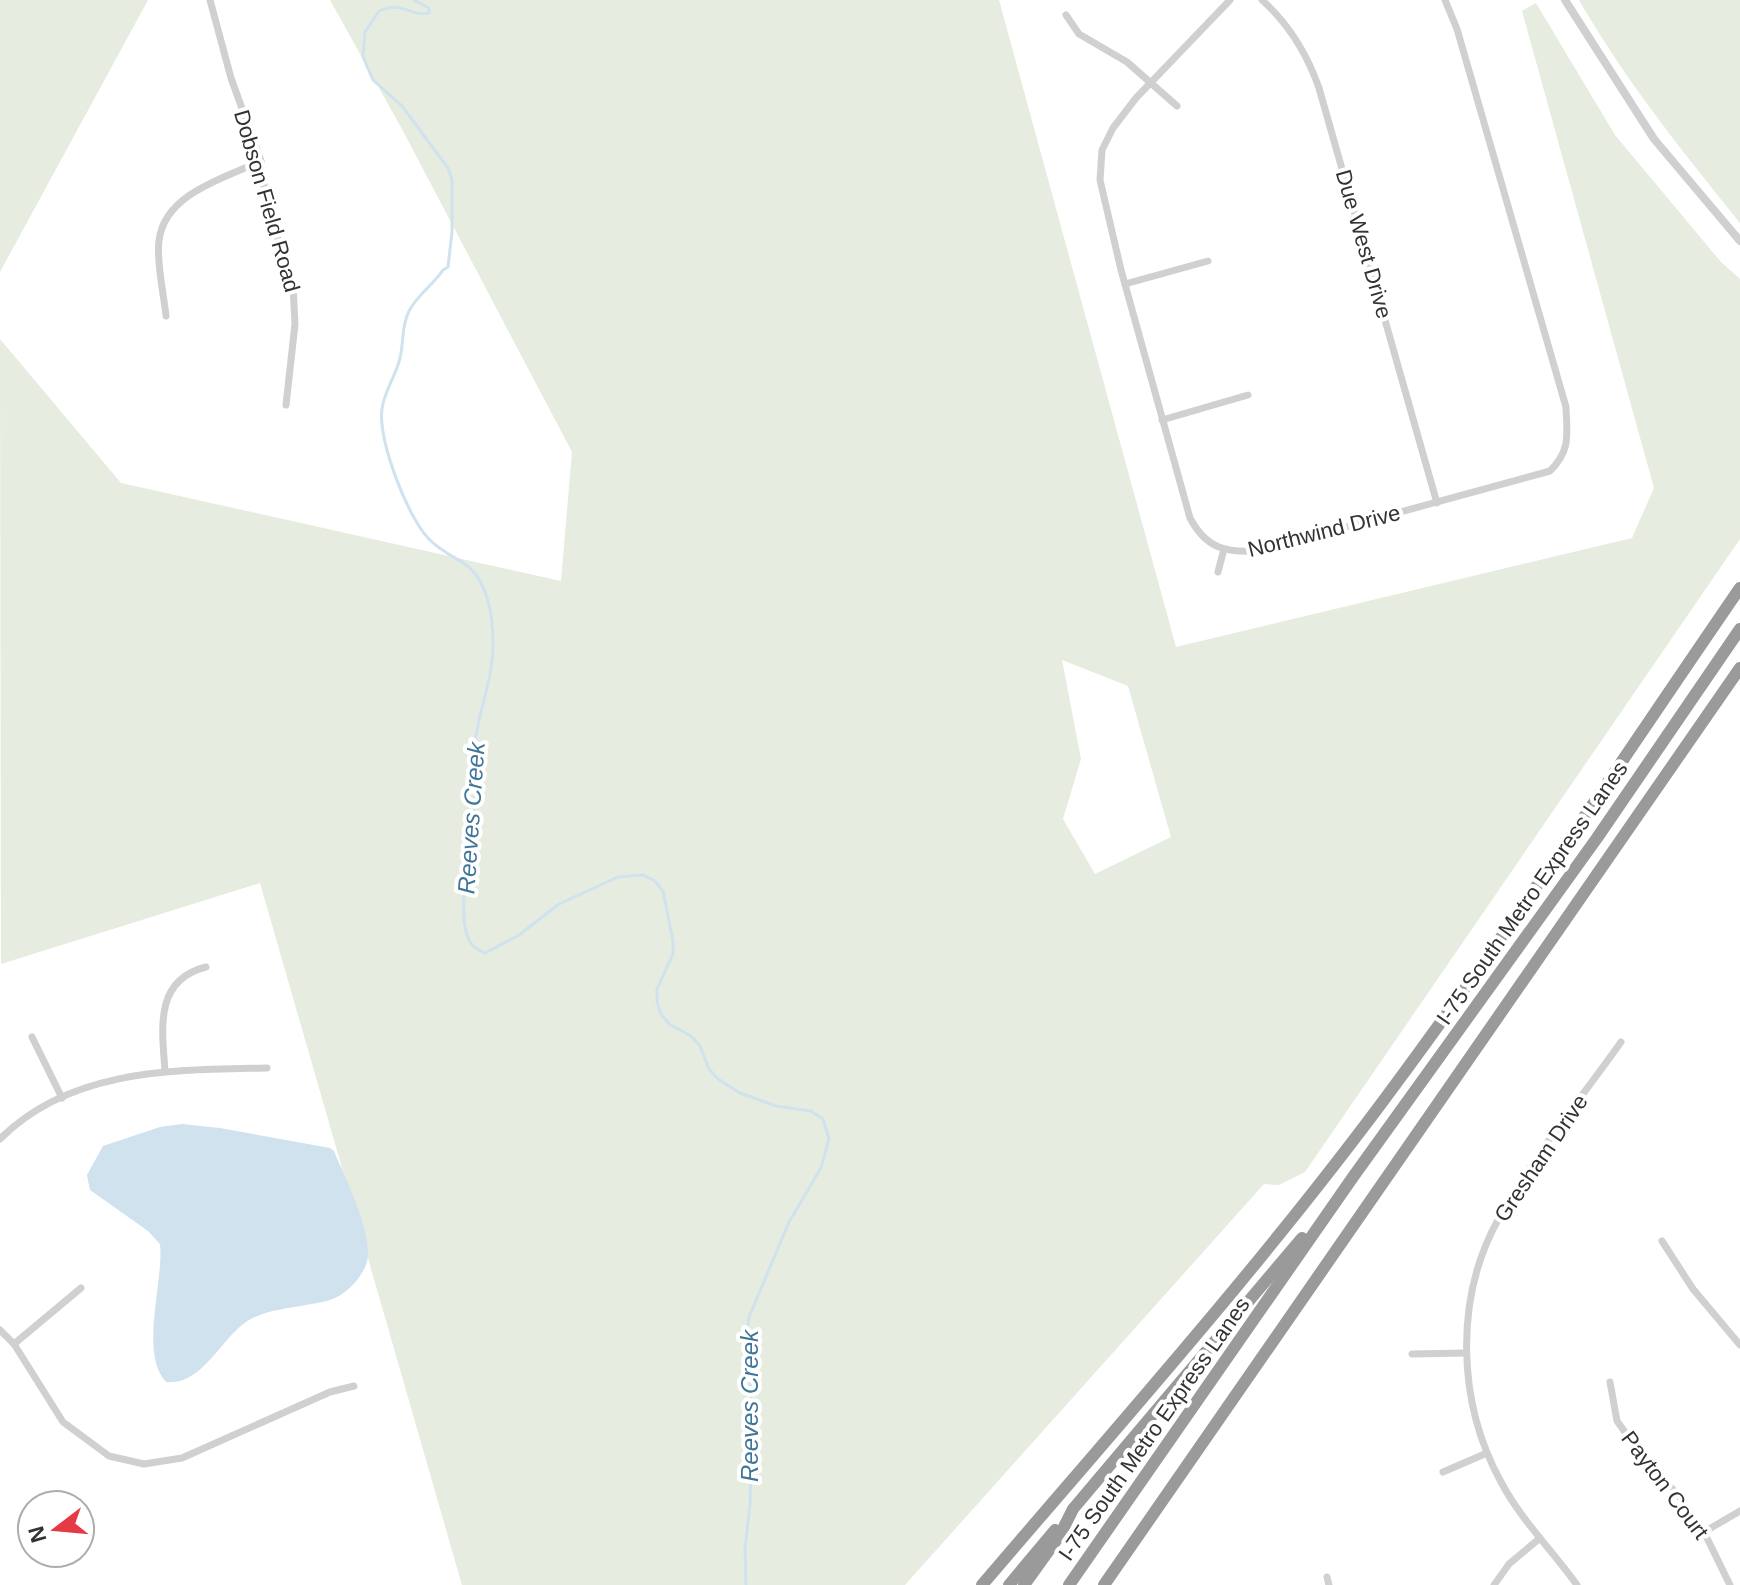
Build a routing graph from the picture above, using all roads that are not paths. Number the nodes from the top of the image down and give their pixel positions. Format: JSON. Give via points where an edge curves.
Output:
{"nodes":[{"id":1,"x":210,"y":0,"type":"edge"},
{"id":2,"x":1230,"y":0,"type":"edge"},
{"id":3,"x":1262,"y":0,"type":"edge"},
{"id":4,"x":1445,"y":0,"type":"edge"},
{"id":5,"x":1565,"y":0,"type":"edge"},
{"id":6,"x":1066,"y":15,"type":"dead end"},
{"id":7,"x":1152,"y":82,"type":"junction"},
{"id":8,"x":1177,"y":106,"type":"dead end"},
{"id":9,"x":261,"y":161,"type":"junction"},
{"id":10,"x":1740,"y":241,"type":"edge"},
{"id":11,"x":1208,"y":261,"type":"dead end"},
{"id":12,"x":1125,"y":284,"type":"junction"},
{"id":13,"x":166,"y":316,"type":"dead end"},
{"id":14,"x":1248,"y":395,"type":"dead end"},
{"id":15,"x":286,"y":405,"type":"dead end"},
{"id":16,"x":1162,"y":420,"type":"junction"},
{"id":17,"x":1437,"y":503,"type":"junction"},
{"id":18,"x":1224,"y":549,"type":"junction"},
{"id":19,"x":1218,"y":572,"type":"dead end"},
{"id":20,"x":1740,"y":588,"type":"edge"},
{"id":21,"x":1740,"y":629,"type":"edge"},
{"id":22,"x":1740,"y":668,"type":"edge"},
{"id":23,"x":206,"y":967,"type":"dead end"},
{"id":24,"x":32,"y":1037,"type":"dead end"},
{"id":25,"x":1621,"y":1042,"type":"dead end"},
{"id":26,"x":267,"y":1068,"type":"dead end"},
{"id":27,"x":165,"y":1071,"type":"junction"},
{"id":28,"x":62,"y":1098,"type":"junction"},
{"id":29,"x":0,"y":1139,"type":"edge"},
{"id":30,"x":1353,"y":1177,"type":"junction"},
{"id":31,"x":1662,"y":1241,"type":"dead end"},
{"id":32,"x":81,"y":1288,"type":"dead end"},
{"id":33,"x":0,"y":1330,"type":"edge"},
{"id":34,"x":14,"y":1344,"type":"junction"},
{"id":35,"x":1740,"y":1345,"type":"edge"},
{"id":36,"x":1466,"y":1353,"type":"junction"},
{"id":37,"x":1412,"y":1354,"type":"dead end"},
{"id":38,"x":1610,"y":1382,"type":"dead end"},
{"id":39,"x":354,"y":1386,"type":"dead end"},
{"id":40,"x":1487,"y":1453,"type":"junction"},
{"id":41,"x":1443,"y":1472,"type":"dead end"},
{"id":42,"x":1073,"y":1509,"type":"junction"},
{"id":43,"x":1740,"y":1511,"type":"edge"},
{"id":44,"x":1704,"y":1532,"type":"junction"},
{"id":45,"x":1540,"y":1538,"type":"junction"},
{"id":46,"x":982,"y":1585,"type":"edge"},
{"id":47,"x":1009,"y":1585,"type":"edge"},
{"id":48,"x":1024,"y":1585,"type":"edge"},
{"id":49,"x":1069,"y":1585,"type":"edge"},
{"id":50,"x":1104,"y":1585,"type":"edge"},
{"id":51,"x":1494,"y":1585,"type":"edge"},
{"id":52,"x":1577,"y":1585,"type":"edge"},
{"id":53,"x":1730,"y":1585,"type":"edge"}],
"edges":[{"from":1,"to":9,"type":"street","name":"Dobson Field Road"},
{"from":2,"to":7,"type":"street","name":"Northwind Drive"},
{"from":3,"to":17,"type":"street","name":"Due West Drive","via":[[1311,63]]},
{"from":4,"to":17,"type":"street","name":"Northwind Drive","via":[[1566,407],[1567,439],[1563,458],[1550,471]]},
{"from":5,"to":10,"type":"street","via":[[1654,139]]},
{"from":6,"to":7,"type":"street","via":[[1086,39]]},
{"from":7,"to":8,"type":"street"},
{"from":7,"to":12,"type":"street","name":"Northwind Drive","via":[[1113,128],[1102,150],[1100,180]]},
{"from":9,"to":13,"type":"street","via":[[196,191],[169,213],[159,241]]},
{"from":9,"to":15,"type":"street","name":"Dobson Field Road","via":[[266,202],[296,304]]},
{"from":11,"to":12,"type":"street"},
{"from":12,"to":16,"type":"street","name":"Northwind Drive"},
{"from":14,"to":16,"type":"street"},
{"from":16,"to":18,"type":"street","name":"Northwind Drive","via":[[1190,518],[1199,534]]},
{"from":17,"to":18,"type":"street","name":"Northwind Drive","via":[[1258,551]]},
{"from":18,"to":19,"type":"street"},
{"from":20,"to":46,"type":"highway","via":[[1394,1087],[1276,1238]]},
{"from":21,"to":30,"type":"highway","name":"I-75 South Metro Express Lanes"},
{"from":22,"to":50,"type":"highway"},
{"from":23,"to":27,"type":"street","via":[[190,971],[170,991],[161,1020]]},
{"from":24,"to":28,"type":"street"},
{"from":25,"to":36,"type":"street","name":"Gresham Drive","via":[[1498,1219],[1476,1280]]},
{"from":26,"to":27,"type":"street"},
{"from":27,"to":28,"type":"street","via":[[115,1078]]},
{"from":28,"to":29,"type":"street"},
{"from":30,"to":42,"type":"highway","name":"I-75 South Metro Express Lanes"},
{"from":30,"to":49,"type":"highway","name":"I-75 South Metro Express Lanes"},
{"from":31,"to":35,"type":"street"},
{"from":32,"to":34,"type":"street"},
{"from":33,"to":34,"type":"street"},
{"from":34,"to":39,"type":"street","via":[[63,1422],[109,1456],[144,1464],[182,1458]]},
{"from":36,"to":37,"type":"street"},
{"from":36,"to":40,"type":"street","name":"Gresham Drive"},
{"from":38,"to":44,"type":"street","name":"Payton Court","via":[[1617,1421]]},
{"from":40,"to":41,"type":"street"},
{"from":40,"to":45,"type":"street","name":"Gresham Drive","via":[[1509,1497]]},
{"from":42,"to":47,"type":"highway"},
{"from":42,"to":48,"type":"highway","name":"I-75 South Metro Express Lanes"},
{"from":43,"to":44,"type":"street"},
{"from":44,"to":53,"type":"street","name":"Payton Court"},
{"from":45,"to":51,"type":"street"},
{"from":45,"to":52,"type":"street","name":"Gresham Drive"}]}
